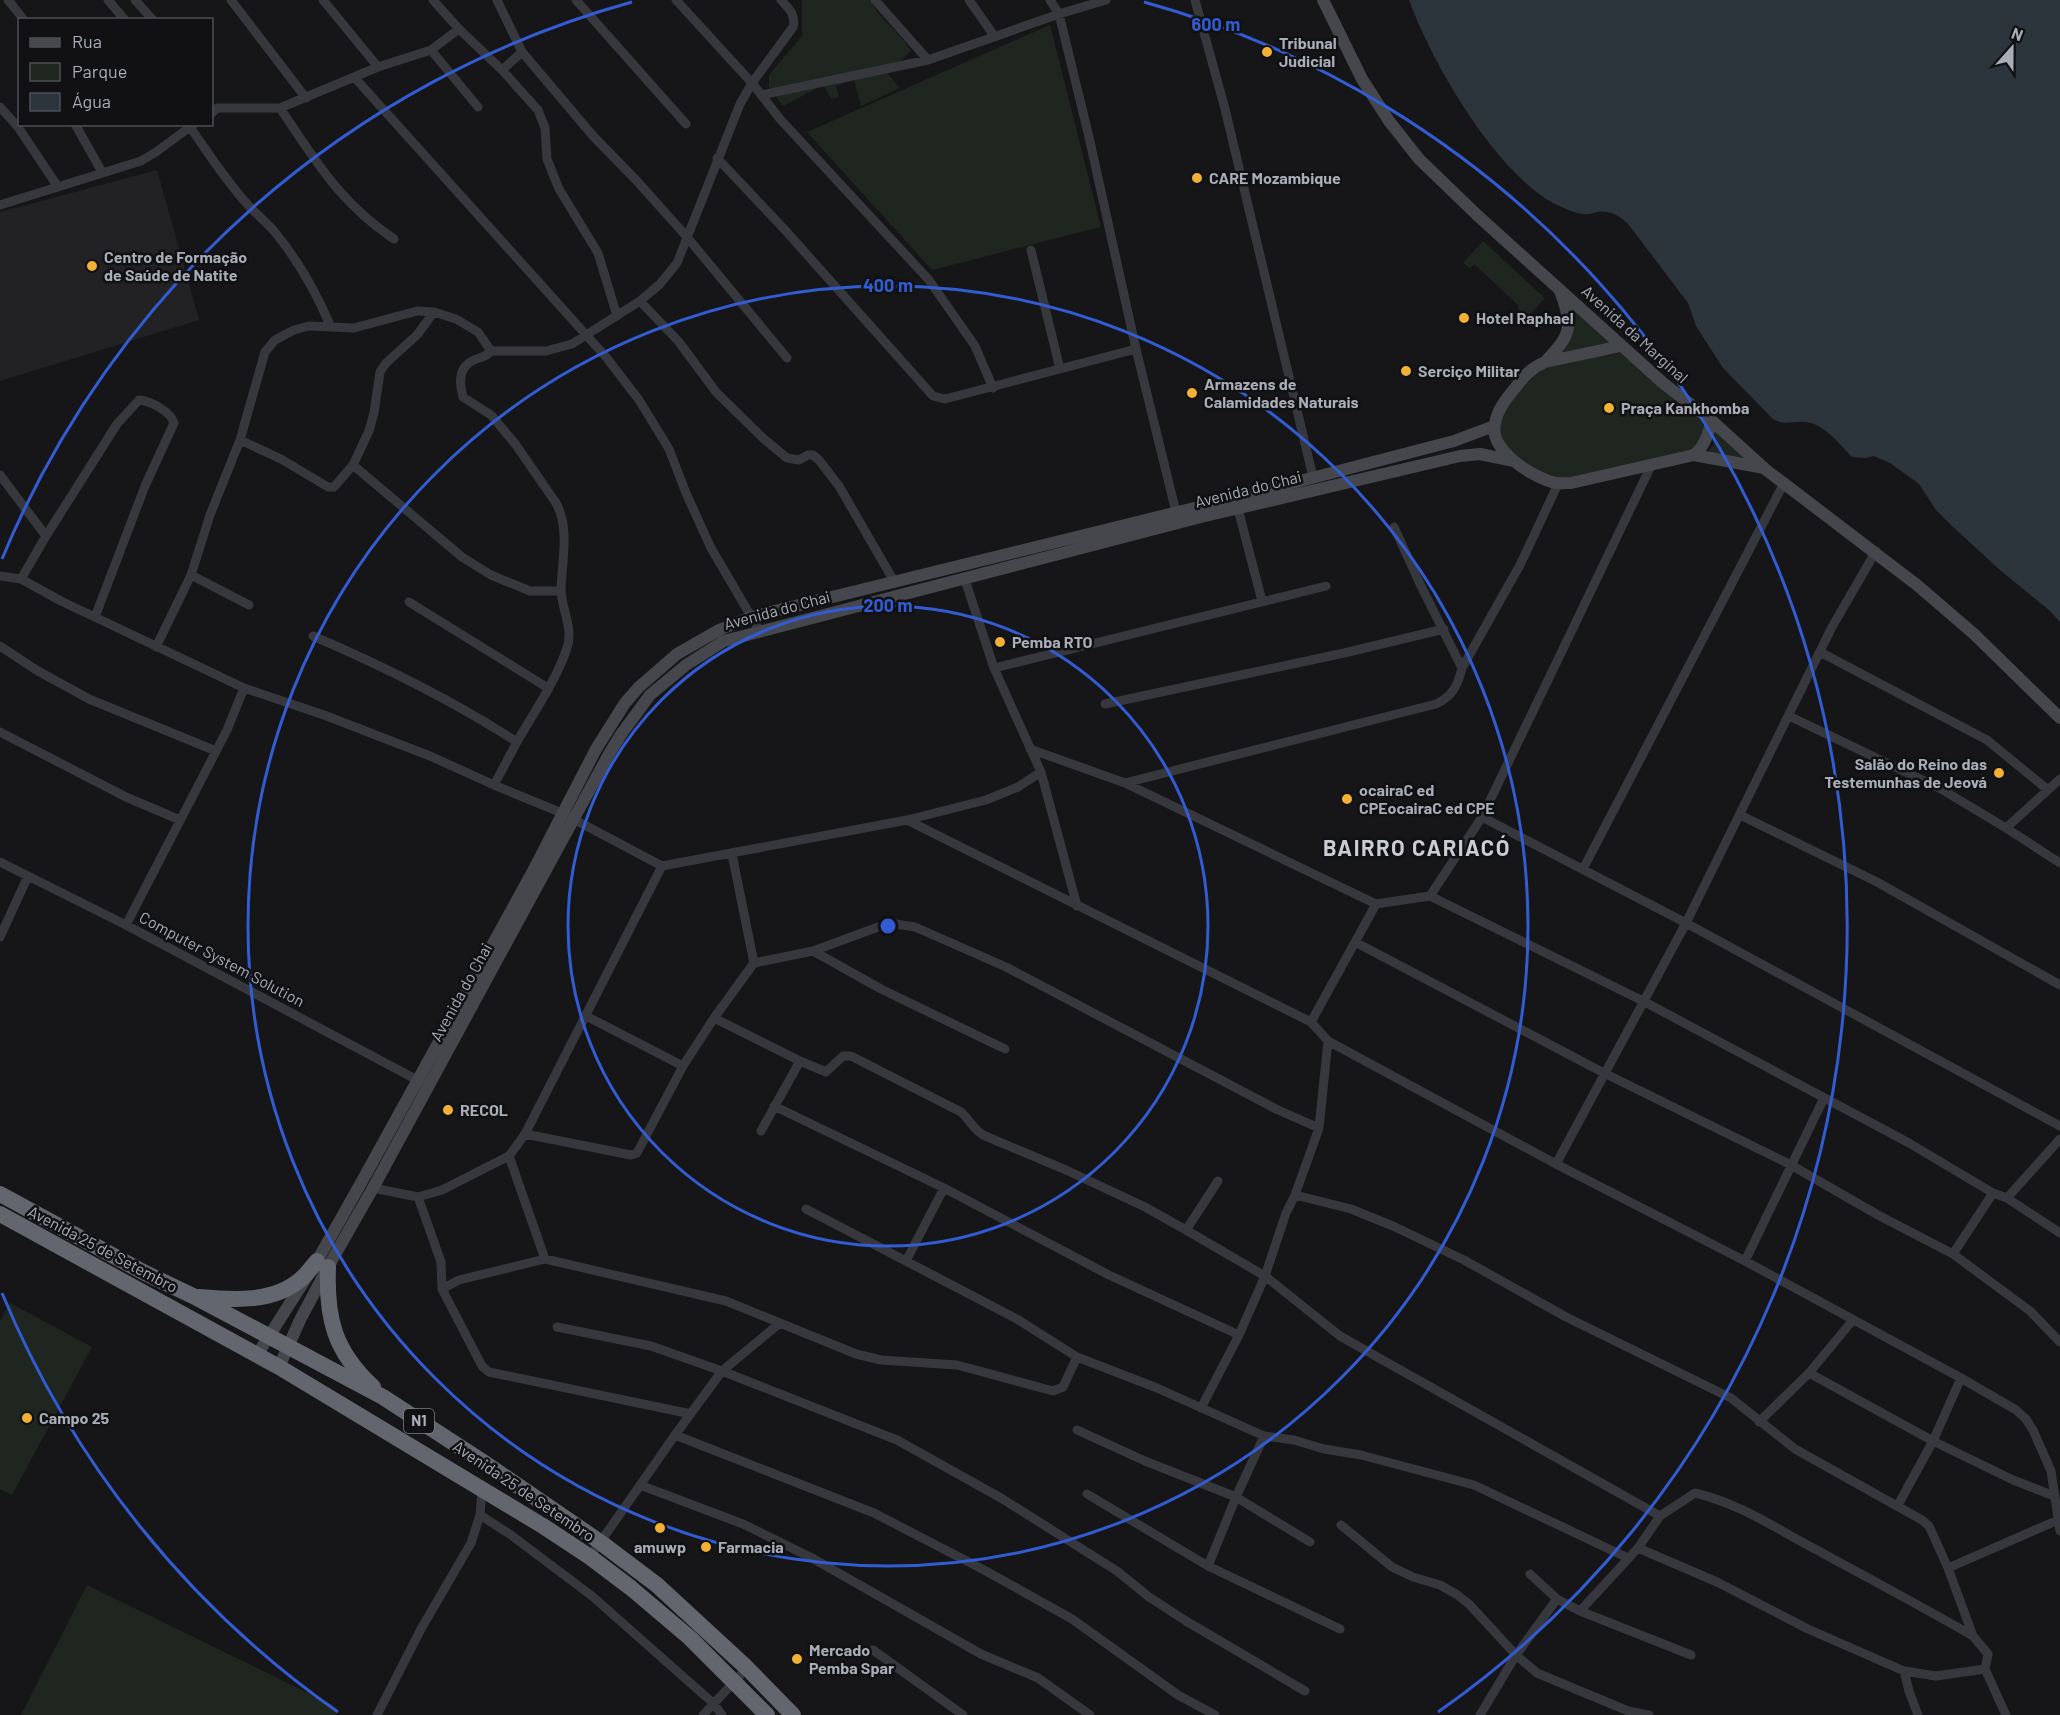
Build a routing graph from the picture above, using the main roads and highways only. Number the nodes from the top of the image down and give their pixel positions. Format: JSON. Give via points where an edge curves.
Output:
{"nodes":[{"id":1,"x":1323,"y":0,"type":"edge"},
{"id":2,"x":1558,"y":288,"type":"junction"},
{"id":3,"x":1621,"y":346,"type":"junction"},
{"id":4,"x":1545,"y":362,"type":"junction"},
{"id":5,"x":1711,"y":420,"type":"junction"},
{"id":6,"x":1494,"y":426,"type":"junction"},
{"id":7,"x":1694,"y":455,"type":"junction"},
{"id":8,"x":1514,"y":461,"type":"junction"},
{"id":9,"x":1766,"y":469,"type":"junction"},
{"id":10,"x":2060,"y":718,"type":"edge"},
{"id":11,"x":423,"y":1083,"type":"junction"},
{"id":12,"x":0,"y":1194,"type":"edge"},
{"id":13,"x":0,"y":1215,"type":"edge"},
{"id":14,"x":323,"y":1264,"type":"junction"},
{"id":15,"x":192,"y":1296,"type":"junction"},
{"id":16,"x":268,"y":1336,"type":"junction"},
{"id":17,"x":287,"y":1347,"type":"junction"},
{"id":18,"x":257,"y":1355,"type":"junction"},
{"id":19,"x":279,"y":1367,"type":"junction"},
{"id":20,"x":383,"y":1397,"type":"junction"},
{"id":21,"x":767,"y":1715,"type":"edge"},
{"id":22,"x":793,"y":1715,"type":"edge"}],
"edges":[{"from":1,"to":2,"type":"main road","name":"Avenida da Marginal","via":[[1362,79],[1419,159]]},
{"from":2,"to":3,"type":"main road","name":"Avenida da Marginal"},
{"from":2,"to":4,"type":"main road","via":[[1566,307],[1568,328],[1563,343]]},
{"from":3,"to":4,"type":"main road"},
{"from":3,"to":5,"type":"main road","name":"Avenida da Marginal"},
{"from":4,"to":6,"type":"main road","via":[[1525,374],[1500,409]]},
{"from":5,"to":7,"type":"main road","via":[[1704,443]]},
{"from":5,"to":9,"type":"main road","name":"Avenida da Marginal"},
{"from":6,"to":8,"type":"main road","name":"Avenida do Chai","via":[[1498,443]]},
{"from":6,"to":11,"type":"main road","name":"Avenida do Chai","via":[[1454,441],[751,617],[684,650],[639,687],[596,749]]},
{"from":7,"to":8,"type":"main road","name":"Avenida do Chai","via":[[1558,484]]},
{"from":7,"to":9,"type":"main road"},
{"from":8,"to":11,"type":"main road","name":"Avenida do Chai","via":[[1480,454],[1460,456],[724,640],[667,679],[622,733]]},
{"from":9,"to":10,"type":"main road","name":"Avenida da Marginal","via":[[1876,551],[1966,627]]},
{"from":11,"to":14,"type":"main road","name":"Avenida do Chai"},
{"from":11,"to":14,"type":"main road","name":"Avenida do Chai","via":[[373,1188]]},
{"from":12,"to":15,"type":"highway","name":"Avenida 25 de Setembro","number":"N1"},
{"from":13,"to":18,"type":"highway","name":"Avenida 25 de Setembro","number":"N1"},
{"from":14,"to":15,"type":"highway","via":[[271,1295],[217,1299]]},
{"from":14,"to":16,"type":"main road","name":"Avenida do Chai"},
{"from":14,"to":17,"type":"main road","name":"Avenida do Chai"},
{"from":14,"to":20,"type":"highway","via":[[334,1331],[351,1363]]},
{"from":15,"to":16,"type":"highway","name":"Avenida 25 de Setembro","number":"N1"},
{"from":16,"to":17,"type":"highway","name":"Avenida 25 de Setembro","number":"N1"},
{"from":16,"to":18,"type":"main road","name":"Avenida do Chai"},
{"from":17,"to":19,"type":"main road","name":"Avenida do Chai"},
{"from":17,"to":20,"type":"highway","name":"Avenida 25 de Setembro","number":"N1"},
{"from":18,"to":19,"type":"highway","name":"Avenida 25 de Setembro","number":"N1"},
{"from":19,"to":21,"type":"highway","name":"Avenida 25 de Setembro","number":"N1","via":[[590,1557],[690,1638]]},
{"from":20,"to":22,"type":"highway","name":"Avenida 25 de Setembro","number":"N1","via":[[600,1542],[657,1585]]}]}
